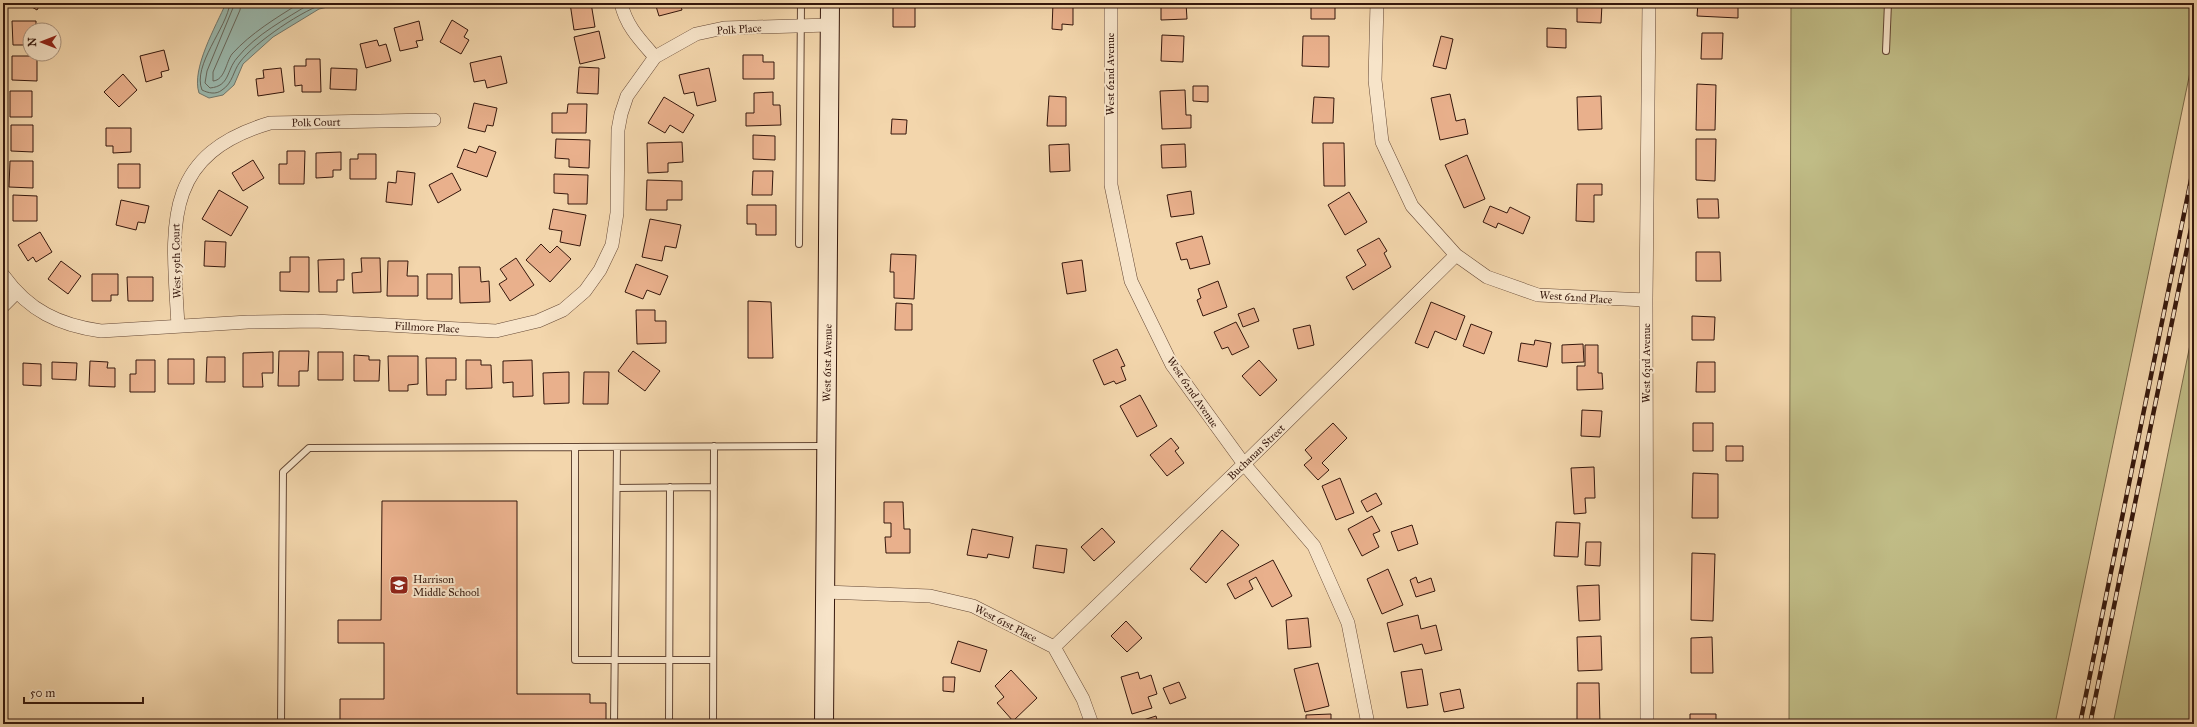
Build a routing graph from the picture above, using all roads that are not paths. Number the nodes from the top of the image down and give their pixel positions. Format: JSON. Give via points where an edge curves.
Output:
{"nodes":[{"id":1,"x":621,"y":3,"type":"edge"},
{"id":2,"x":801,"y":3,"type":"edge"},
{"id":3,"x":830,"y":3,"type":"edge"},
{"id":4,"x":1111,"y":3,"type":"edge"},
{"id":5,"x":1377,"y":3,"type":"edge"},
{"id":6,"x":1650,"y":3,"type":"edge"},
{"id":7,"x":1888,"y":3,"type":"edge"},
{"id":8,"x":830,"y":25,"type":"junction"},
{"id":9,"x":801,"y":26,"type":"junction"},
{"id":10,"x":1886,"y":51,"type":"dead end"},
{"id":11,"x":655,"y":57,"type":"junction"},
{"id":12,"x":434,"y":120,"type":"dead end"},
{"id":13,"x":206,"y":156,"type":"joint"},
{"id":14,"x":799,"y":244,"type":"dead end"},
{"id":15,"x":1456,"y":255,"type":"junction"},
{"id":16,"x":3,"y":275,"type":"edge"},
{"id":17,"x":16,"y":293,"type":"junction"},
{"id":18,"x":1646,"y":300,"type":"junction"},
{"id":19,"x":3,"y":306,"type":"edge"},
{"id":20,"x":178,"y":326,"type":"junction"},
{"id":21,"x":714,"y":446,"type":"junction"},
{"id":22,"x":826,"y":446,"type":"junction"},
{"id":23,"x":575,"y":447,"type":"junction"},
{"id":24,"x":617,"y":447,"type":"junction"},
{"id":25,"x":1244,"y":464,"type":"junction"},
{"id":26,"x":670,"y":487,"type":"junction"},
{"id":27,"x":714,"y":487,"type":"junction"},
{"id":28,"x":616,"y":488,"type":"junction"},
{"id":29,"x":825,"y":592,"type":"junction"},
{"id":30,"x":1054,"y":648,"type":"junction"},
{"id":31,"x":615,"y":660,"type":"junction"},
{"id":32,"x":669,"y":660,"type":"junction"},
{"id":33,"x":713,"y":660,"type":"junction"},
{"id":34,"x":281,"y":724,"type":"edge"},
{"id":35,"x":614,"y":724,"type":"edge"},
{"id":36,"x":669,"y":724,"type":"edge"},
{"id":37,"x":712,"y":724,"type":"edge"},
{"id":38,"x":824,"y":724,"type":"edge"},
{"id":39,"x":1092,"y":724,"type":"edge"},
{"id":40,"x":1368,"y":724,"type":"edge"},
{"id":41,"x":1647,"y":724,"type":"edge"}],
"edges":[{"from":1,"to":11,"type":"street","via":[[632,30]]},
{"from":2,"to":9,"type":"lane"},
{"from":3,"to":8,"type":"main road","name":"West 61st Avenue"},
{"from":4,"to":25,"type":"street","name":"West 62nd Avenue","via":[[1111,185],[1132,281],[1172,365]]},
{"from":5,"to":15,"type":"street","name":"West 62nd Place","via":[[1375,80],[1382,142],[1412,206]]},
{"from":6,"to":18,"type":"street","name":"West 63rd Avenue"},
{"from":7,"to":10,"type":"lane"},
{"from":8,"to":9,"type":"street","name":"Polk Place"},
{"from":8,"to":22,"type":"main road","name":"West 61st Avenue"},
{"from":9,"to":11,"type":"street","name":"Polk Place","via":[[724,28],[696,34]]},
{"from":9,"to":14,"type":"lane"},
{"from":11,"to":20,"type":"street","name":"Fillmore Place","via":[[627,96],[621,114],[618,130],[617,214],[612,245],[600,270],[585,291],[563,310],[538,321],[496,331],[314,321]]},
{"from":12,"to":13,"type":"street","name":"Polk Court","via":[[270,123],[246,130]]},
{"from":13,"to":20,"type":"street","name":"West 59th Court","via":[[194,169],[176,212],[174,230]]},
{"from":15,"to":18,"type":"street","name":"West 62nd Place","via":[[1487,277],[1538,295]]},
{"from":15,"to":25,"type":"street","name":"Buchanan Street"},
{"from":16,"to":17,"type":"street","name":"Fillmore Place"},
{"from":17,"to":19,"type":"street"},
{"from":17,"to":20,"type":"street","name":"Fillmore Place","via":[[56,320],[79,328],[101,332]]},
{"from":18,"to":41,"type":"street","name":"West 63rd Avenue"},
{"from":21,"to":22,"type":"lane"},
{"from":21,"to":24,"type":"lane"},
{"from":21,"to":27,"type":"lane"},
{"from":22,"to":29,"type":"main road","name":"West 61st Avenue"},
{"from":23,"to":24,"type":"lane"},
{"from":23,"to":31,"type":"lane","via":[[575,660]]},
{"from":23,"to":34,"type":"lane","via":[[309,448],[283,472]]},
{"from":24,"to":28,"type":"lane"},
{"from":25,"to":30,"type":"street","name":"Buchanan Street"},
{"from":25,"to":40,"type":"street","name":"West 62nd Avenue","via":[[1314,546],[1348,623]]},
{"from":26,"to":27,"type":"lane"},
{"from":26,"to":28,"type":"lane"},
{"from":26,"to":32,"type":"lane"},
{"from":27,"to":33,"type":"lane"},
{"from":28,"to":31,"type":"lane"},
{"from":29,"to":30,"type":"street","name":"West 61st Place","via":[[930,596],[974,606]]},
{"from":29,"to":38,"type":"main road","name":"West 61st Avenue"},
{"from":30,"to":39,"type":"street","via":[[1083,698]]},
{"from":31,"to":32,"type":"lane"},
{"from":31,"to":35,"type":"lane"},
{"from":32,"to":33,"type":"lane"},
{"from":32,"to":36,"type":"lane"},
{"from":33,"to":37,"type":"lane"}]}
